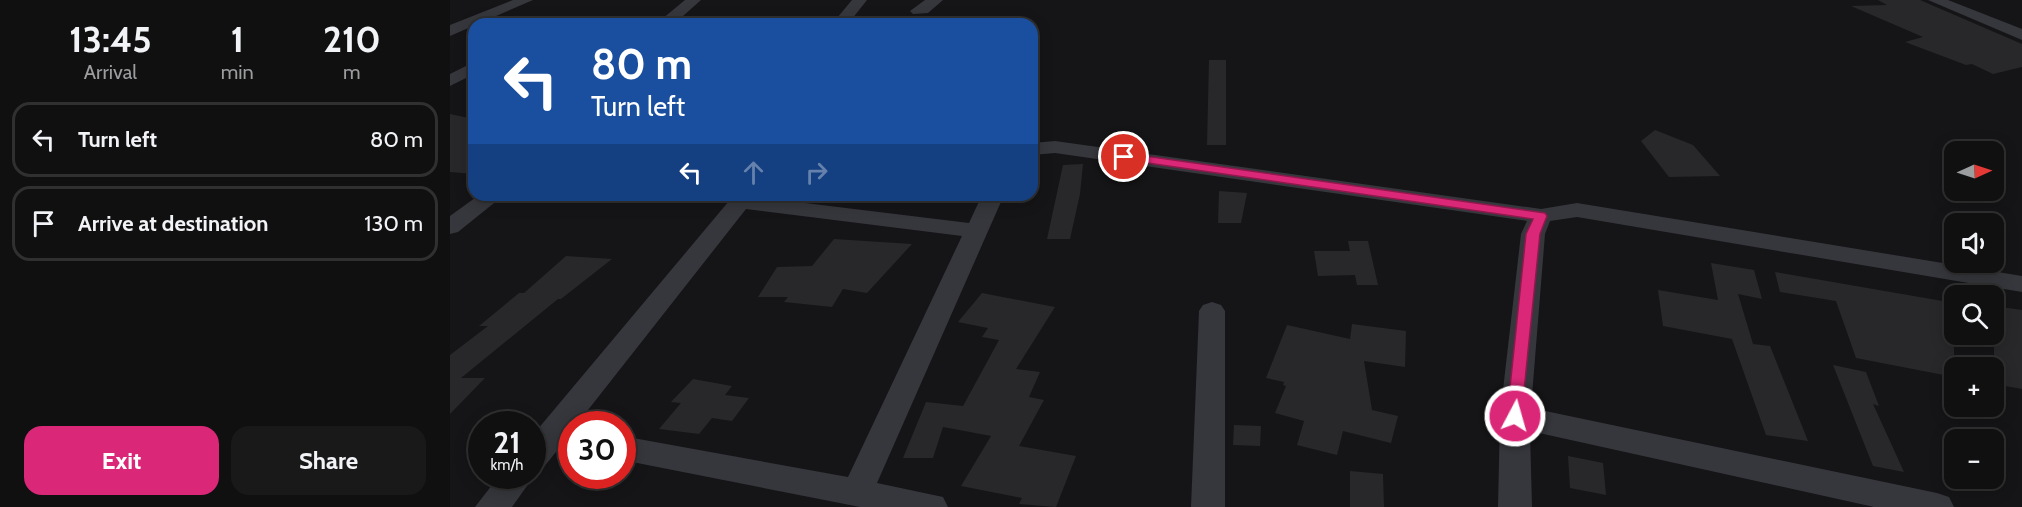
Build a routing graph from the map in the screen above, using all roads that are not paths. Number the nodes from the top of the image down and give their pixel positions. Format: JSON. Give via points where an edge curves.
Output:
{"nodes":[{"id":1,"x":526,"y":0,"type":"edge"},
{"id":2,"x":694,"y":0,"type":"edge"},
{"id":3,"x":860,"y":0,"type":"edge"},
{"id":4,"x":936,"y":0,"type":"edge"},
{"id":5,"x":1935,"y":0,"type":"edge"},
{"id":6,"x":923,"y":10,"type":"dead end"},
{"id":7,"x":482,"y":18,"type":"edge"},
{"id":8,"x":672,"y":18,"type":"edge"},
{"id":9,"x":845,"y":18,"type":"edge"},
{"id":10,"x":468,"y":24,"type":"edge"},
{"id":11,"x":450,"y":31,"type":"edge"},
{"id":12,"x":468,"y":35,"type":"edge"},
{"id":13,"x":2022,"y":35,"type":"edge"},
{"id":14,"x":468,"y":70,"type":"edge"},
{"id":15,"x":450,"y":81,"type":"edge"},
{"id":16,"x":1038,"y":148,"type":"edge"},
{"id":17,"x":479,"y":201,"type":"edge"},
{"id":18,"x":743,"y":201,"type":"edge"},
{"id":19,"x":766,"y":201,"type":"edge"},
{"id":20,"x":990,"y":201,"type":"edge"},
{"id":21,"x":461,"y":209,"type":"edge"},
{"id":22,"x":1541,"y":216,"type":"junction"},
{"id":23,"x":450,"y":227,"type":"edge"},
{"id":24,"x":976,"y":231,"type":"junction"},
{"id":25,"x":2022,"y":284,"type":"edge"},
{"id":26,"x":1212,"y":311,"type":"dead end"},
{"id":27,"x":581,"y":411,"type":"edge"},
{"id":28,"x":1515,"y":416,"type":"junction"},
{"id":29,"x":558,"y":439,"type":"edge"},
{"id":30,"x":546,"y":448,"type":"edge"},
{"id":31,"x":636,"y":451,"type":"edge"},
{"id":32,"x":507,"y":489,"type":"edge"},
{"id":33,"x":857,"y":492,"type":"junction"},
{"id":34,"x":1876,"y":500,"type":"edge"},
{"id":35,"x":492,"y":507,"type":"edge"},
{"id":36,"x":931,"y":507,"type":"edge"},
{"id":37,"x":1208,"y":507,"type":"edge"},
{"id":38,"x":1515,"y":507,"type":"edge"},
{"id":39,"x":1937,"y":507,"type":"edge"}],
"edges":[{"from":1,"to":7,"type":"street"},
{"from":2,"to":8,"type":"street"},
{"from":3,"to":9,"type":"street"},
{"from":4,"to":6,"type":"street","via":[[918,11]]},
{"from":5,"to":13,"type":"street"},
{"from":10,"to":11,"type":"street"},
{"from":11,"to":12,"type":"street"},
{"from":14,"to":15,"type":"street"},
{"from":16,"to":22,"type":"street","via":[[1055,147]]},
{"from":17,"to":21,"type":"street"},
{"from":18,"to":27,"type":"street"},
{"from":19,"to":24,"type":"street"},
{"from":20,"to":24,"type":"street"},
{"from":21,"to":23,"type":"street"},
{"from":22,"to":25,"type":"street","via":[[1577,210]]},
{"from":22,"to":28,"type":"street","via":[[1533,234]]},
{"from":24,"to":33,"type":"street"},
{"from":26,"to":37,"type":"street"},
{"from":28,"to":34,"type":"street"},
{"from":28,"to":38,"type":"street"},
{"from":29,"to":30,"type":"street"},
{"from":31,"to":33,"type":"street"},
{"from":32,"to":35,"type":"street"},
{"from":33,"to":36,"type":"street"},
{"from":34,"to":39,"type":"street"}]}
